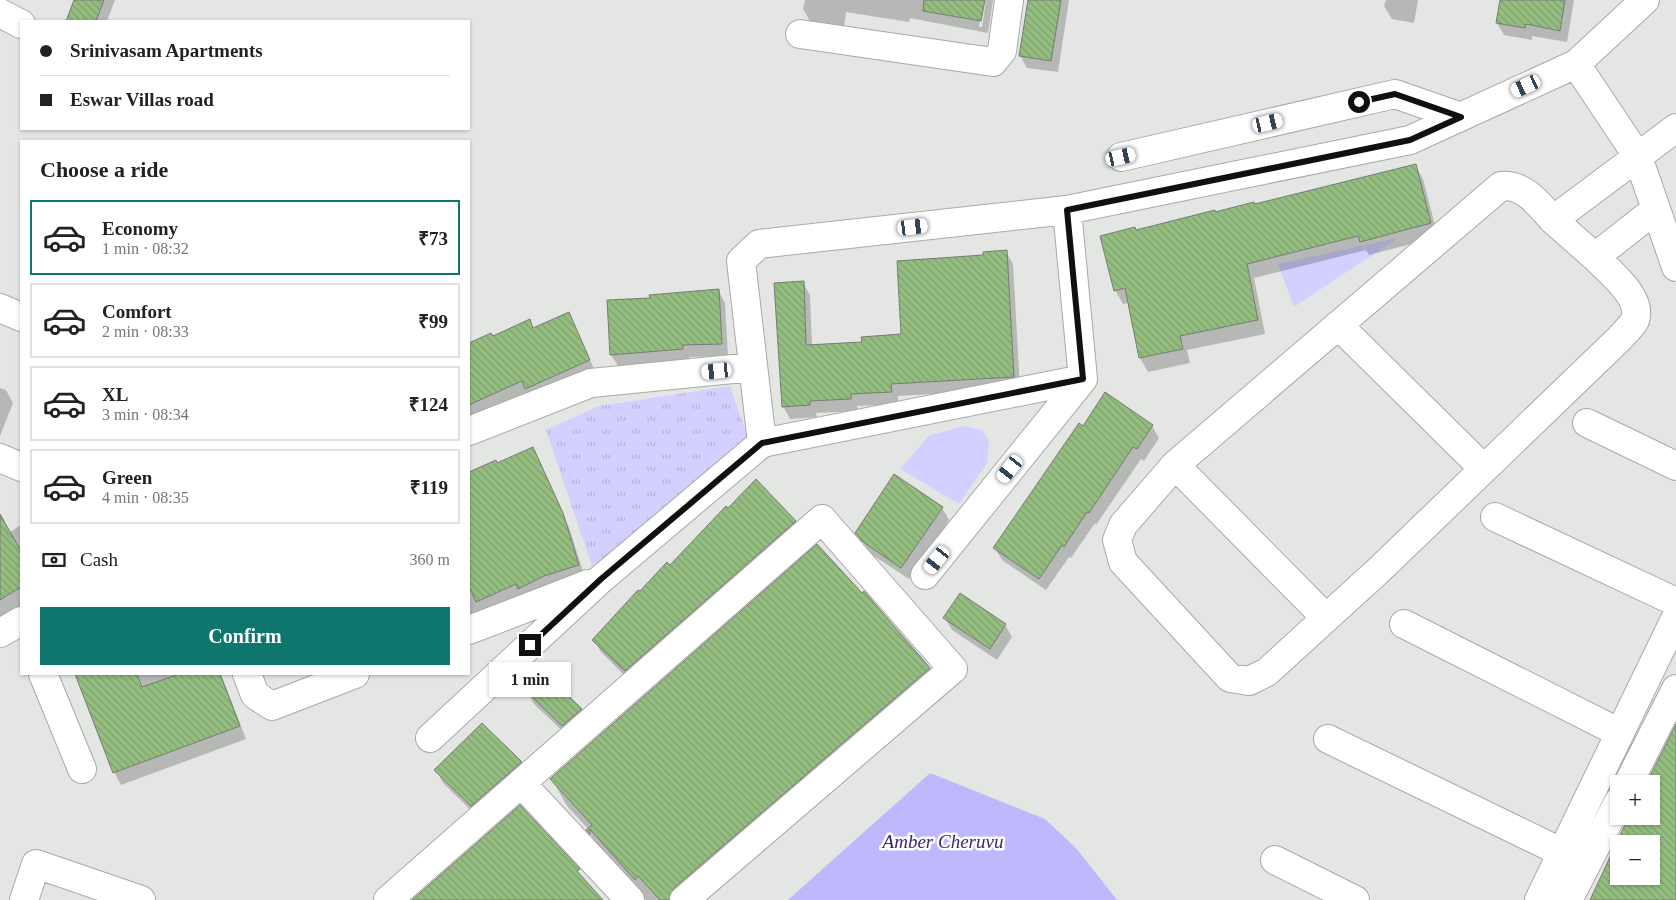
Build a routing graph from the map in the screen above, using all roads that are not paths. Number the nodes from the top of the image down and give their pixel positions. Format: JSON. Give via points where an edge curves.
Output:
{"nodes":[{"id":1,"x":1009,"y":0,"type":"edge"},
{"id":2,"x":1645,"y":0,"type":"edge"},
{"id":3,"x":800,"y":34,"type":"dead end"},
{"id":4,"x":1576,"y":64,"type":"junction"},
{"id":5,"x":1461,"y":117,"type":"junction"},
{"id":6,"x":1676,"y":128,"type":"edge"},
{"id":7,"x":1121,"y":157,"type":"dead end"},
{"id":8,"x":1638,"y":157,"type":"junction"},
{"id":9,"x":1656,"y":209,"type":"junction"},
{"id":10,"x":1067,"y":210,"type":"junction"},
{"id":11,"x":1553,"y":220,"type":"junction"},
{"id":12,"x":1595,"y":257,"type":"junction"},
{"id":13,"x":1676,"y":267,"type":"edge"},
{"id":14,"x":0,"y":308,"type":"edge"},
{"id":15,"x":20,"y":317,"type":"edge"},
{"id":16,"x":1338,"y":325,"type":"junction"},
{"id":17,"x":753,"y":367,"type":"junction"},
{"id":18,"x":1083,"y":379,"type":"junction"},
{"id":19,"x":1587,"y":423,"type":"dead end"},
{"id":20,"x":470,"y":431,"type":"edge"},
{"id":21,"x":762,"y":443,"type":"junction"},
{"id":22,"x":0,"y":458,"type":"edge"},
{"id":23,"x":1175,"y":465,"type":"junction"},
{"id":24,"x":1676,"y":466,"type":"edge"},
{"id":25,"x":20,"y":467,"type":"edge"},
{"id":26,"x":1484,"y":469,"type":"junction"},
{"id":27,"x":1495,"y":517,"type":"dead end"},
{"id":28,"x":925,"y":575,"type":"dead end"},
{"id":29,"x":601,"y":579,"type":"junction"},
{"id":30,"x":1676,"y":602,"type":"edge"},
{"id":31,"x":1325,"y":617,"type":"junction"},
{"id":32,"x":1676,"y":617,"type":"edge"},
{"id":33,"x":20,"y":622,"type":"edge"},
{"id":34,"x":1404,"y":624,"type":"dead end"},
{"id":35,"x":470,"y":630,"type":"edge"},
{"id":36,"x":0,"y":633,"type":"edge"},
{"id":37,"x":44,"y":675,"type":"edge"},
{"id":38,"x":247,"y":675,"type":"edge"},
{"id":39,"x":352,"y":675,"type":"edge"},
{"id":40,"x":1676,"y":689,"type":"edge"},
{"id":41,"x":1620,"y":732,"type":"junction"},
{"id":42,"x":430,"y":738,"type":"dead end"},
{"id":43,"x":1328,"y":739,"type":"dead end"},
{"id":44,"x":82,"y":769,"type":"dead end"},
{"id":45,"x":1633,"y":775,"type":"edge"},
{"id":46,"x":521,"y":783,"type":"junction"},
{"id":47,"x":1610,"y":818,"type":"edge"},
{"id":48,"x":1561,"y":852,"type":"junction"},
{"id":49,"x":1275,"y":860,"type":"dead end"},
{"id":50,"x":24,"y":900,"type":"edge"},
{"id":51,"x":141,"y":900,"type":"edge"},
{"id":52,"x":388,"y":900,"type":"edge"},
{"id":53,"x":630,"y":900,"type":"edge"},
{"id":54,"x":684,"y":900,"type":"edge"},
{"id":55,"x":1355,"y":900,"type":"edge"},
{"id":56,"x":1539,"y":900,"type":"edge"},
{"id":57,"x":1568,"y":900,"type":"edge"}],
"edges":[{"from":1,"to":3,"type":"street","via":[[1002,51],[993,62]]},
{"from":2,"to":4,"type":"street"},
{"from":4,"to":5,"type":"street"},
{"from":4,"to":8,"type":"street"},
{"from":5,"to":7,"type":"street","via":[[1395,94]]},
{"from":5,"to":10,"type":"street","via":[[1410,140]]},
{"from":6,"to":8,"type":"street"},
{"from":8,"to":9,"type":"street"},
{"from":8,"to":11,"type":"street"},
{"from":9,"to":12,"type":"street"},
{"from":9,"to":13,"type":"street"},
{"from":10,"to":17,"type":"street","via":[[759,244],[741,261]]},
{"from":10,"to":18,"type":"street"},
{"from":11,"to":12,"type":"street"},
{"from":11,"to":16,"type":"street","via":[[1522,189],[1502,186]]},
{"from":12,"to":26,"type":"street","via":[[1632,296],[1636,309],[1634,321]]},
{"from":14,"to":15,"type":"street"},
{"from":16,"to":23,"type":"street"},
{"from":16,"to":26,"type":"street"},
{"from":17,"to":20,"type":"street","via":[[592,383]]},
{"from":17,"to":21,"type":"street"},
{"from":18,"to":21,"type":"street"},
{"from":18,"to":28,"type":"street"},
{"from":19,"to":24,"type":"street"},
{"from":21,"to":29,"type":"street"},
{"from":22,"to":25,"type":"street"},
{"from":23,"to":31,"type":"street"},
{"from":23,"to":31,"type":"street","via":[[1123,525],[1117,540],[1119,552],[1123,562],[1230,678],[1249,681],[1267,672]]},
{"from":26,"to":31,"type":"street"},
{"from":27,"to":30,"type":"street"},
{"from":29,"to":35,"type":"street"},
{"from":29,"to":42,"type":"street"},
{"from":32,"to":41,"type":"street"},
{"from":33,"to":36,"type":"street"},
{"from":34,"to":41,"type":"street"},
{"from":37,"to":44,"type":"street"},
{"from":38,"to":39,"type":"street","via":[[255,695],[272,706]]},
{"from":40,"to":45,"type":"street"},
{"from":41,"to":48,"type":"street"},
{"from":43,"to":48,"type":"street"},
{"from":46,"to":52,"type":"street"},
{"from":46,"to":53,"type":"street"},
{"from":46,"to":54,"type":"street","via":[[822,518],[953,669]]},
{"from":47,"to":57,"type":"street"},
{"from":48,"to":56,"type":"street"},
{"from":49,"to":55,"type":"street"},
{"from":50,"to":51,"type":"street","via":[[36,864]]}]}
